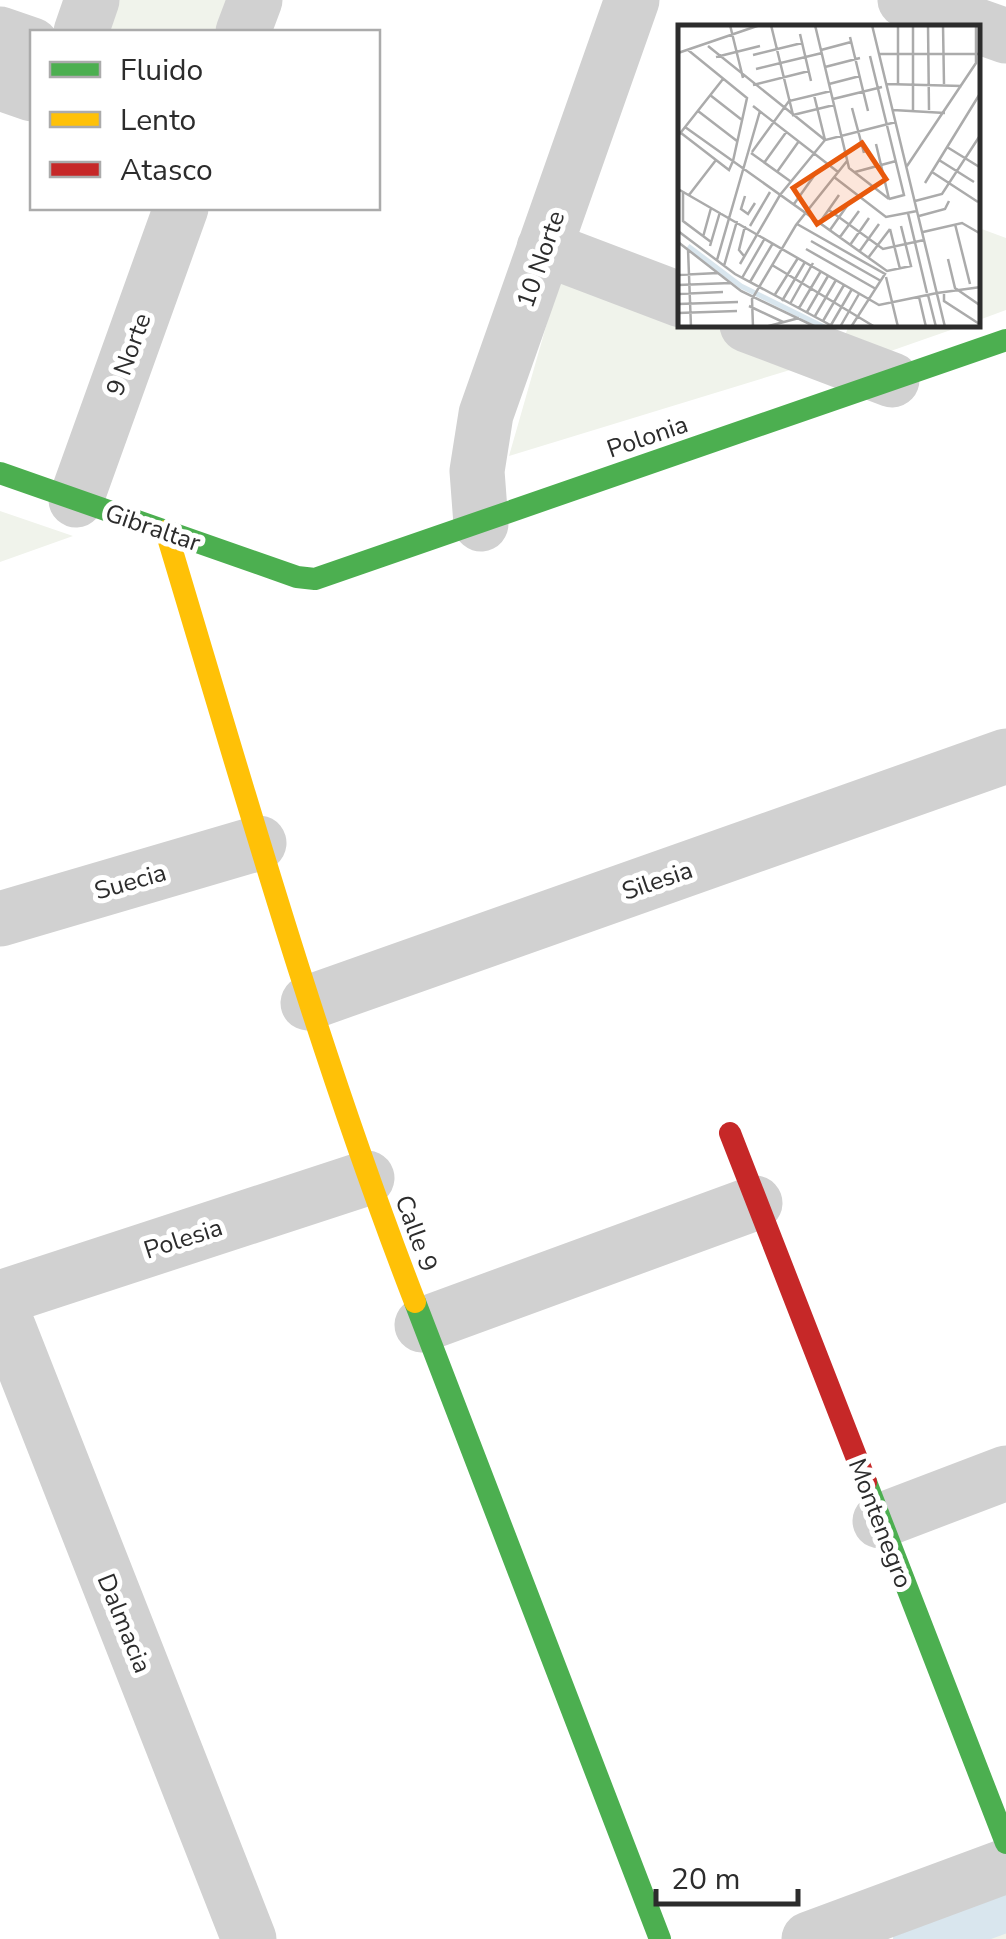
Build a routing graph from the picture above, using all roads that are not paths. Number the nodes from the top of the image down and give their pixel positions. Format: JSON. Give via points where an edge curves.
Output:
{"nodes":[{"id":1,"x":92,"y":0,"type":"edge"},
{"id":2,"x":255,"y":0,"type":"edge"},
{"id":3,"x":632,"y":0,"type":"edge"},
{"id":4,"x":905,"y":0,"type":"edge"},
{"id":5,"x":975,"y":25,"type":"edge"},
{"id":6,"x":981,"y":27,"type":"edge"},
{"id":7,"x":81,"y":30,"type":"edge"},
{"id":8,"x":244,"y":30,"type":"edge"},
{"id":9,"x":0,"y":34,"type":"edge"},
{"id":10,"x":1006,"y":36,"type":"edge"},
{"id":11,"x":30,"y":44,"type":"edge"},
{"id":12,"x":0,"y":83,"type":"edge"},
{"id":13,"x":30,"y":93,"type":"edge"},
{"id":14,"x":180,"y":210,"type":"edge"},
{"id":15,"x":544,"y":248,"type":"junction"},
{"id":16,"x":678,"y":299,"type":"edge"},
{"id":17,"x":755,"y":328,"type":"edge"},
{"id":18,"x":1006,"y":340,"type":"edge"},
{"id":19,"x":892,"y":380,"type":"junction"},
{"id":20,"x":0,"y":473,"type":"edge"},
{"id":21,"x":76,"y":500,"type":"junction"},
{"id":22,"x":481,"y":524,"type":"junction"},
{"id":23,"x":166,"y":531,"type":"junction"},
{"id":24,"x":306,"y":579,"type":"joint"},
{"id":25,"x":1006,"y":756,"type":"edge"},
{"id":26,"x":260,"y":843,"type":"junction"},
{"id":27,"x":0,"y":919,"type":"edge"},
{"id":28,"x":308,"y":1003,"type":"junction"},
{"id":29,"x":730,"y":1133,"type":"dead end"},
{"id":30,"x":367,"y":1178,"type":"junction"},
{"id":31,"x":755,"y":1204,"type":"junction"},
{"id":32,"x":0,"y":1298,"type":"edge"},
{"id":33,"x":0,"y":1306,"type":"edge"},
{"id":34,"x":422,"y":1325,"type":"junction"},
{"id":35,"x":1006,"y":1473,"type":"edge"},
{"id":36,"x":880,"y":1521,"type":"junction"},
{"id":37,"x":1006,"y":1842,"type":"edge"},
{"id":38,"x":1006,"y":1866,"type":"edge"},
{"id":39,"x":249,"y":1939,"type":"edge"},
{"id":40,"x":660,"y":1939,"type":"edge"},
{"id":41,"x":809,"y":1939,"type":"edge"}],
"edges":[{"from":1,"to":7,"type":"street"},
{"from":2,"to":8,"type":"street"},
{"from":3,"to":15,"type":"street","name":"10 Norte"},
{"from":4,"to":5,"type":"street"},
{"from":6,"to":10,"type":"street"},
{"from":9,"to":11,"type":"street"},
{"from":12,"to":13,"type":"street"},
{"from":14,"to":21,"type":"street","name":"9 Norte"},
{"from":15,"to":16,"type":"street"},
{"from":15,"to":22,"type":"street","name":"10 Norte","via":[[486,414],[477,470]]},
{"from":17,"to":19,"type":"street"},
{"from":18,"to":19,"type":"street","name":"Polonia"},
{"from":19,"to":22,"type":"street","name":"Polonia"},
{"from":20,"to":21,"type":"street","name":"Gibraltar"},
{"from":21,"to":23,"type":"street","name":"Gibraltar"},
{"from":22,"to":24,"type":"street","name":"Polonia"},
{"from":23,"to":24,"type":"street","name":"Gibraltar"},
{"from":23,"to":26,"type":"street","name":"Calle 9"},
{"from":25,"to":28,"type":"street","name":"Silesia"},
{"from":26,"to":27,"type":"street","name":"Suecia"},
{"from":26,"to":28,"type":"street","name":"Calle 9"},
{"from":28,"to":30,"type":"street","name":"Calle 9"},
{"from":29,"to":31,"type":"street","name":"Montenegro"},
{"from":30,"to":32,"type":"street","name":"Polesia"},
{"from":30,"to":34,"type":"street","name":"Calle 9"},
{"from":31,"to":34,"type":"street"},
{"from":31,"to":36,"type":"street","name":"Montenegro"},
{"from":33,"to":39,"type":"street","name":"Dalmacia"},
{"from":34,"to":40,"type":"street","name":"Calle 9"},
{"from":35,"to":36,"type":"street"},
{"from":36,"to":37,"type":"street","name":"Montenegro"},
{"from":38,"to":41,"type":"street"}]}
